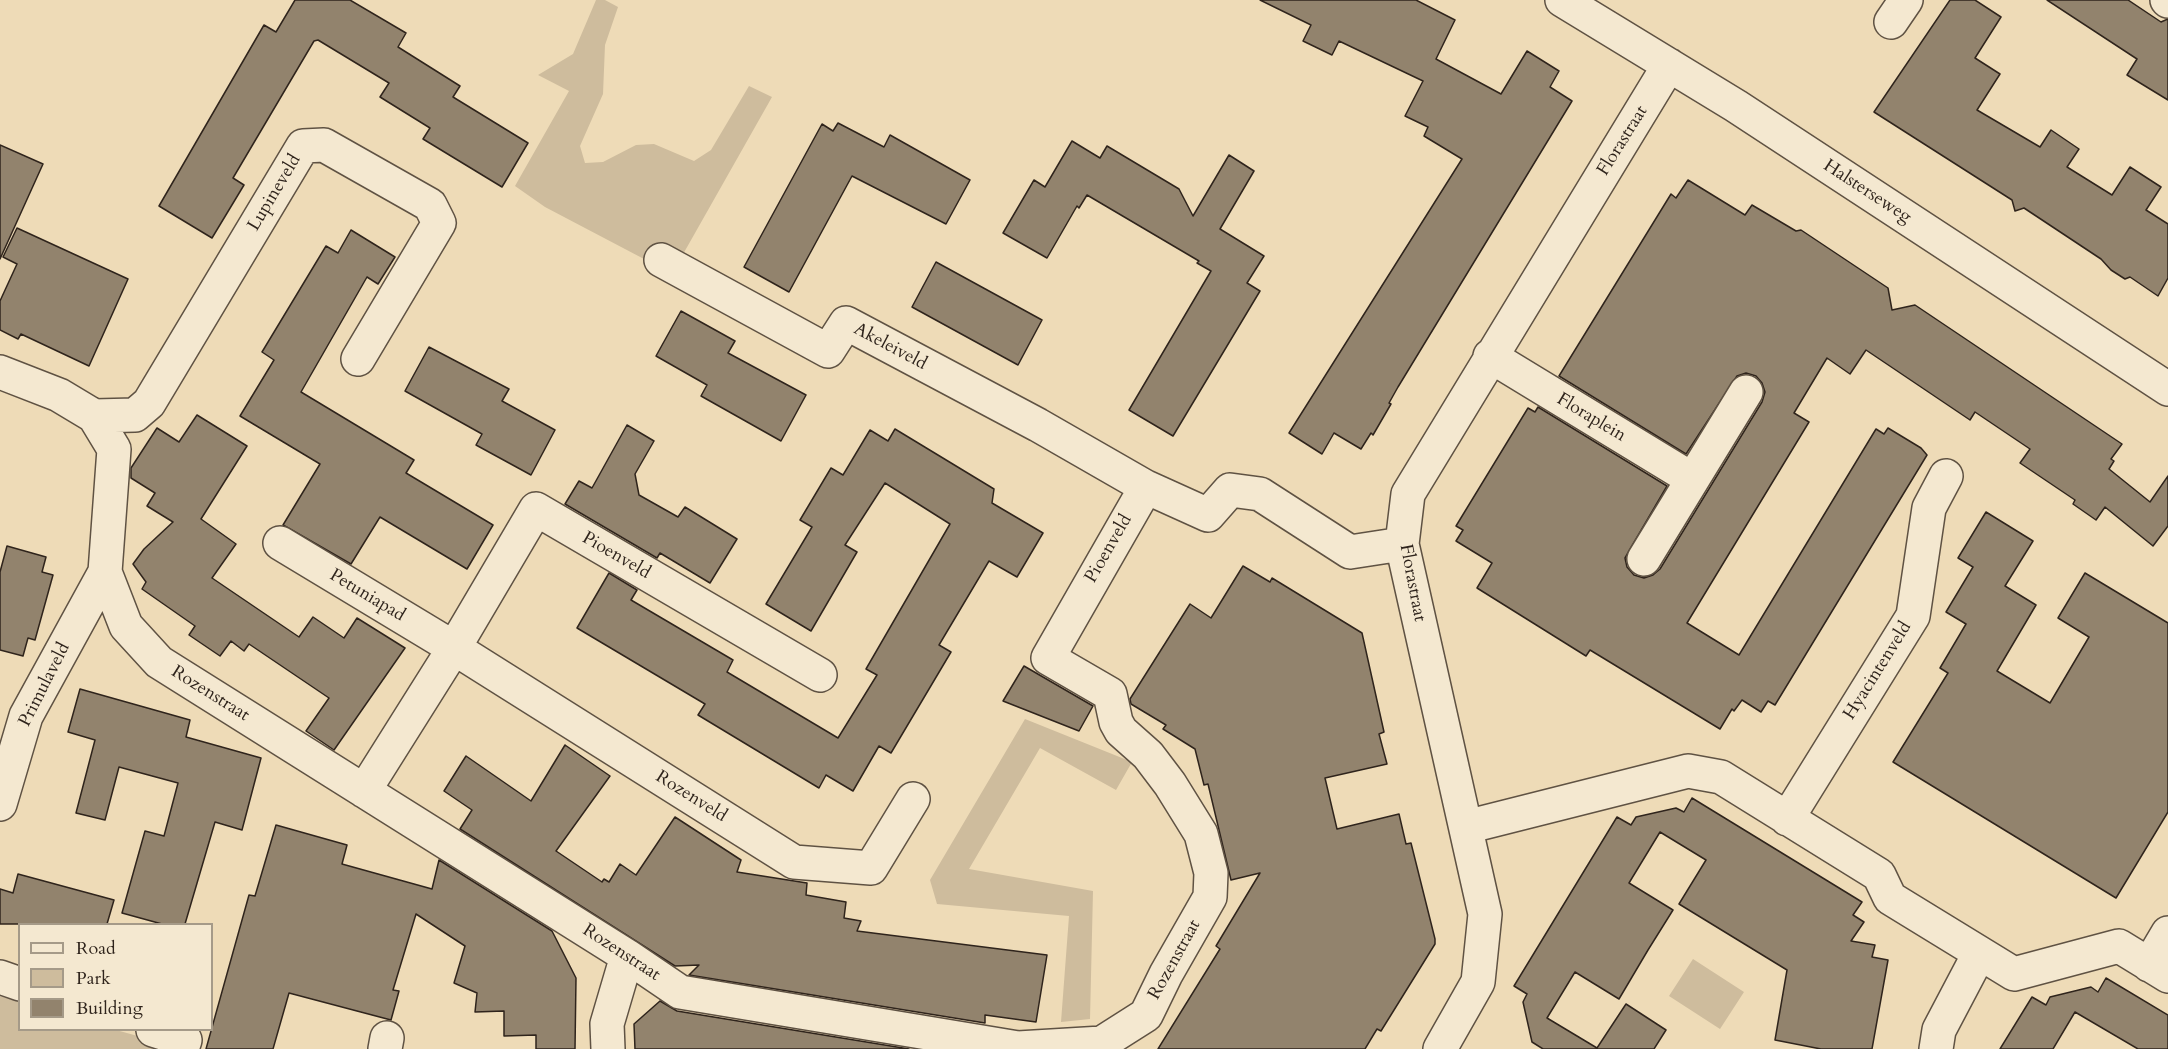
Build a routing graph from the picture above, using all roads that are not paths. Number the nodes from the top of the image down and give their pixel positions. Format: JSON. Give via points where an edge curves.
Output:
{"nodes":[{"id":1,"x":1562,"y":0,"type":"edge"},
{"id":2,"x":1669,"y":65,"type":"junction"},
{"id":3,"x":661,"y":260,"type":"dead end"},
{"id":4,"x":1490,"y":356,"type":"junction"},
{"id":5,"x":358,"y":359,"type":"dead end"},
{"id":6,"x":0,"y":372,"type":"edge"},
{"id":7,"x":2168,"y":389,"type":"edge"},
{"id":8,"x":1746,"y":392,"type":"dead end"},
{"id":9,"x":94,"y":416,"type":"junction"},
{"id":10,"x":1946,"y":476,"type":"dead end"},
{"id":11,"x":1692,"y":479,"type":"junction"},
{"id":12,"x":1146,"y":487,"type":"junction"},
{"id":13,"x":280,"y":543,"type":"dead end"},
{"id":14,"x":1402,"y":544,"type":"junction"},
{"id":15,"x":1644,"y":559,"type":"dead end"},
{"id":16,"x":105,"y":572,"type":"junction"},
{"id":17,"x":454,"y":648,"type":"junction"},
{"id":18,"x":820,"y":675,"type":"dead end"},
{"id":19,"x":1110,"y":694,"type":"joint"},
{"id":20,"x":364,"y":790,"type":"junction"},
{"id":21,"x":913,"y":799,"type":"dead end"},
{"id":22,"x":0,"y":804,"type":"edge"},
{"id":23,"x":1787,"y":819,"type":"junction"},
{"id":24,"x":1466,"y":827,"type":"junction"},
{"id":25,"x":2168,"y":933,"type":"edge"},
{"id":26,"x":1979,"y":954,"type":"junction"},
{"id":27,"x":627,"y":956,"type":"junction"},
{"id":28,"x":2159,"y":970,"type":"edge"},
{"id":29,"x":0,"y":977,"type":"edge"},
{"id":30,"x":18,"y":983,"type":"edge"},
{"id":31,"x":159,"y":1031,"type":"edge"},
{"id":32,"x":182,"y":1049,"type":"edge"},
{"id":33,"x":608,"y":1049,"type":"edge"},
{"id":34,"x":1440,"y":1049,"type":"edge"},
{"id":35,"x":1936,"y":1049,"type":"edge"}],
"edges":[{"from":1,"to":2,"type":"street","name":"Halsterseweg"},
{"from":2,"to":4,"type":"street","name":"Florastraat"},
{"from":2,"to":7,"type":"street","name":"Halsterseweg"},
{"from":3,"to":12,"type":"street","name":"Akeleiveld","via":[[828,351],[846,323]]},
{"from":4,"to":11,"type":"street","name":"Floraplein"},
{"from":4,"to":14,"type":"street","name":"Florastraat","via":[[1408,494]]},
{"from":5,"to":9,"type":"street","name":"Lupineveld","via":[[439,223],[430,205],[324,145],[303,146],[149,403],[135,415]]},
{"from":6,"to":9,"type":"street","name":"Rozenstraat","via":[[59,395]]},
{"from":8,"to":11,"type":"street"},
{"from":9,"to":16,"type":"street","name":"Rozenstraat","via":[[114,449]]},
{"from":10,"to":23,"type":"street","name":"Hyacintenveld","via":[[1929,508],[1912,616]]},
{"from":11,"to":15,"type":"street"},
{"from":12,"to":14,"type":"street","via":[[1208,515],[1230,490],[1260,494],[1350,552]]},
{"from":12,"to":19,"type":"street","name":"Pioenveld","via":[[1048,658]]},
{"from":13,"to":17,"type":"street","name":"Petuniapad"},
{"from":14,"to":24,"type":"street","name":"Florastraat"},
{"from":16,"to":20,"type":"street","name":"Rozenstraat","via":[[126,626],[159,662]]},
{"from":16,"to":22,"type":"street","name":"Primulaveld","via":[[26,716]]},
{"from":17,"to":18,"type":"street","name":"Pioenveld","via":[[536,509]]},
{"from":17,"to":20,"type":"street"},
{"from":17,"to":21,"type":"street","name":"Rozenveld","via":[[794,862],[871,868]]},
{"from":19,"to":27,"type":"street","name":"Rozenstraat","via":[[1121,730],[1148,755],[1201,834],[1211,873],[1210,897],[1146,1015],[1102,1043],[1018,1048],[680,992]]},
{"from":20,"to":27,"type":"street","name":"Rozenstraat"},
{"from":23,"to":24,"type":"street","via":[[1721,777],[1688,771]]},
{"from":23,"to":26,"type":"street","via":[[1880,875],[1890,898]]},
{"from":24,"to":34,"type":"street","name":"Florastraat","via":[[1485,914],[1478,982]]},
{"from":25,"to":28,"type":"street"},
{"from":26,"to":28,"type":"street","via":[[2014,974],[2119,946]]},
{"from":26,"to":35,"type":"street","via":[[1939,1030]]},
{"from":27,"to":33,"type":"street","via":[[607,1024]]},
{"from":29,"to":30,"type":"street"},
{"from":31,"to":32,"type":"street","via":[[185,1040]]}]}
